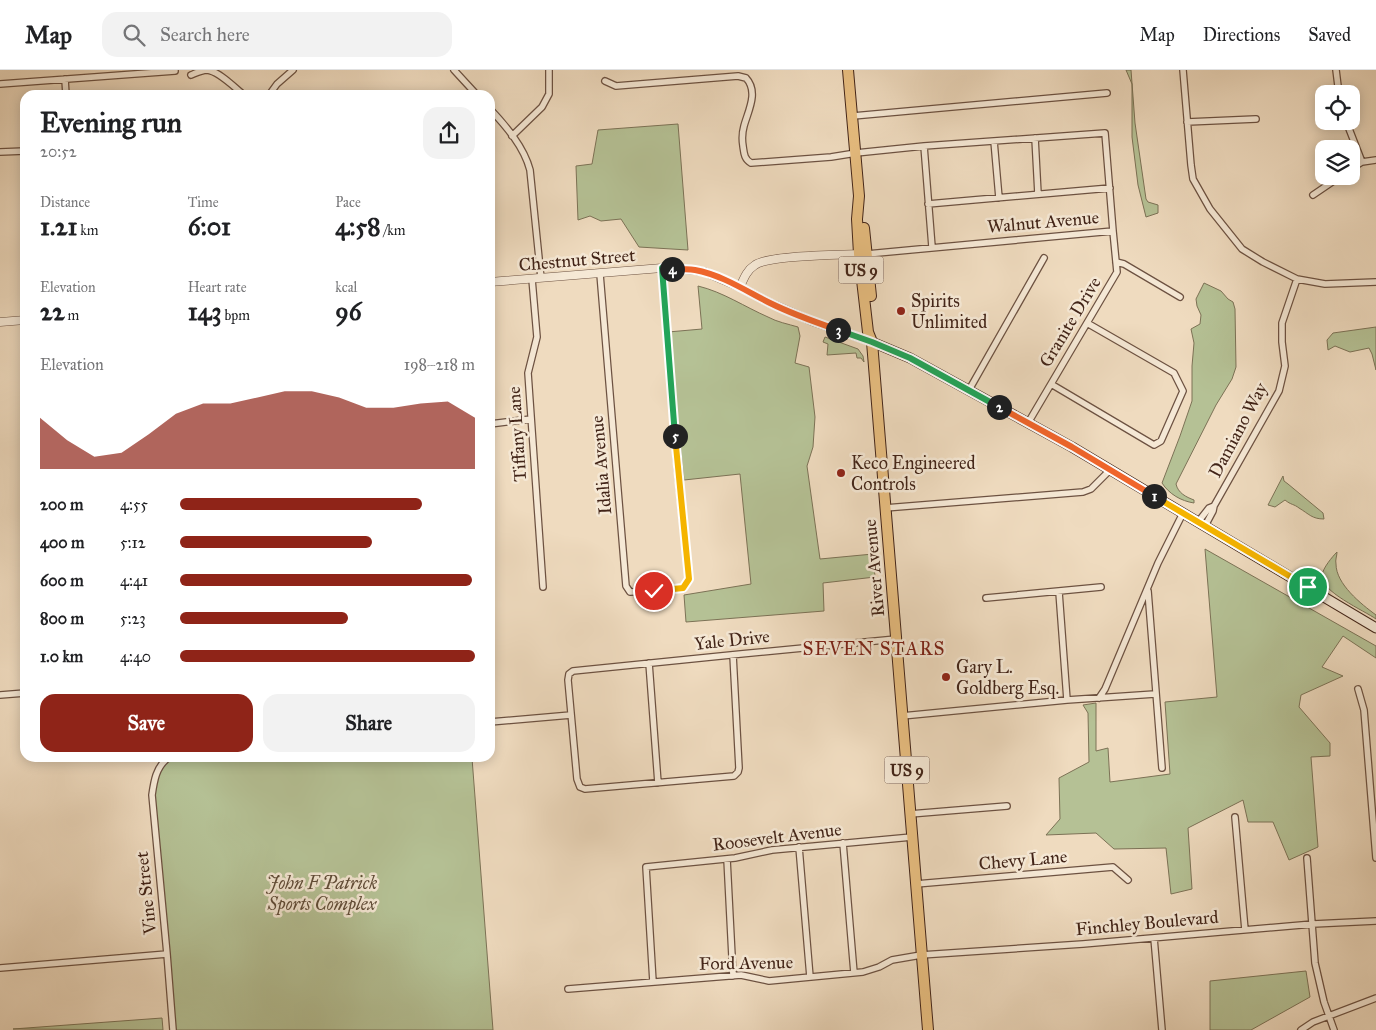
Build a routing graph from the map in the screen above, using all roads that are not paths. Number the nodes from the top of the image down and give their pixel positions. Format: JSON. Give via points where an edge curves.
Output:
{"nodes":[{"id":1,"x":175,"y":70,"type":"edge"},
{"id":2,"x":293,"y":70,"type":"edge"},
{"id":3,"x":454,"y":70,"type":"edge"},
{"id":4,"x":549,"y":70,"type":"edge"},
{"id":5,"x":848,"y":70,"type":"edge"},
{"id":6,"x":1183,"y":70,"type":"edge"},
{"id":7,"x":1336,"y":70,"type":"edge"},
{"id":8,"x":191,"y":75,"type":"dead end"},
{"id":9,"x":64,"y":79,"type":"junction"},
{"id":10,"x":605,"y":81,"type":"dead end"},
{"id":11,"x":0,"y":84,"type":"edge"},
{"id":12,"x":1338,"y":85,"type":"edge"},
{"id":13,"x":65,"y":90,"type":"edge"},
{"id":14,"x":238,"y":90,"type":"edge"},
{"id":15,"x":273,"y":90,"type":"edge"},
{"id":16,"x":473,"y":90,"type":"edge"},
{"id":17,"x":1107,"y":93,"type":"dead end"},
{"id":18,"x":495,"y":115,"type":"edge"},
{"id":19,"x":853,"y":116,"type":"junction"},
{"id":20,"x":1256,"y":119,"type":"dead end"},
{"id":21,"x":1187,"y":122,"type":"junction"},
{"id":22,"x":1350,"y":130,"type":"edge"},
{"id":23,"x":512,"y":136,"type":"junction"},
{"id":24,"x":1035,"y":138,"type":"junction"},
{"id":25,"x":994,"y":141,"type":"junction"},
{"id":26,"x":924,"y":146,"type":"junction"},
{"id":27,"x":20,"y":151,"type":"edge"},
{"id":28,"x":0,"y":152,"type":"edge"},
{"id":29,"x":856,"y":153,"type":"junction"},
{"id":30,"x":1376,"y":160,"type":"edge"},
{"id":31,"x":1362,"y":162,"type":"joint"},
{"id":32,"x":1327,"y":185,"type":"edge"},
{"id":33,"x":1110,"y":188,"type":"junction"},
{"id":34,"x":1038,"y":194,"type":"junction"},
{"id":35,"x":1312,"y":195,"type":"dead end"},
{"id":36,"x":999,"y":198,"type":"junction"},
{"id":37,"x":928,"y":204,"type":"junction"},
{"id":38,"x":1113,"y":231,"type":"junction"},
{"id":39,"x":932,"y":247,"type":"junction"},
{"id":40,"x":863,"y":254,"type":"junction"},
{"id":41,"x":1044,"y":258,"type":"dead end"},
{"id":42,"x":1116,"y":262,"type":"junction"},
{"id":43,"x":662,"y":268,"type":"junction"},
{"id":44,"x":600,"y":274,"type":"junction"},
{"id":45,"x":541,"y":278,"type":"junction"},
{"id":46,"x":532,"y":279,"type":"junction"},
{"id":47,"x":1297,"y":279,"type":"junction"},
{"id":48,"x":495,"y":282,"type":"edge"},
{"id":49,"x":1376,"y":282,"type":"edge"},
{"id":50,"x":740,"y":287,"type":"junction"},
{"id":51,"x":1180,"y":296,"type":"dead end"},
{"id":52,"x":20,"y":320,"type":"edge"},
{"id":53,"x":0,"y":322,"type":"edge"},
{"id":54,"x":1087,"y":323,"type":"junction"},
{"id":55,"x":872,"y":342,"type":"junction"},
{"id":56,"x":1051,"y":384,"type":"junction"},
{"id":57,"x":969,"y":390,"type":"junction"},
{"id":58,"x":531,"y":418,"type":"junction"},
{"id":59,"x":495,"y":423,"type":"edge"},
{"id":60,"x":1028,"y":423,"type":"junction"},
{"id":61,"x":1110,"y":470,"type":"junction"},
{"id":62,"x":885,"y":508,"type":"junction"},
{"id":63,"x":1183,"y":513,"type":"junction"},
{"id":64,"x":1202,"y":524,"type":"junction"},
{"id":65,"x":1102,"y":587,"type":"dead end"},
{"id":66,"x":543,"y":588,"type":"dead end"},
{"id":67,"x":1148,"y":589,"type":"junction"},
{"id":68,"x":1059,"y":592,"type":"junction"},
{"id":69,"x":986,"y":598,"type":"dead end"},
{"id":70,"x":1376,"y":628,"type":"edge"},
{"id":71,"x":896,"y":639,"type":"junction"},
{"id":72,"x":733,"y":655,"type":"junction"},
{"id":73,"x":649,"y":663,"type":"junction"},
{"id":74,"x":1358,"y":690,"type":"dead end"},
{"id":75,"x":20,"y":693,"type":"edge"},
{"id":76,"x":1155,"y":694,"type":"junction"},
{"id":77,"x":0,"y":695,"type":"edge"},
{"id":78,"x":1100,"y":698,"type":"junction"},
{"id":79,"x":1067,"y":700,"type":"junction"},
{"id":80,"x":571,"y":715,"type":"junction"},
{"id":81,"x":902,"y":716,"type":"junction"},
{"id":82,"x":495,"y":722,"type":"edge"},
{"id":83,"x":162,"y":762,"type":"edge"},
{"id":84,"x":1162,"y":768,"type":"dead end"},
{"id":85,"x":658,"y":783,"type":"junction"},
{"id":86,"x":1007,"y":806,"type":"dead end"},
{"id":87,"x":910,"y":814,"type":"junction"},
{"id":88,"x":1235,"y":817,"type":"dead end"},
{"id":89,"x":912,"y":837,"type":"junction"},
{"id":90,"x":843,"y":843,"type":"junction"},
{"id":91,"x":799,"y":848,"type":"junction"},
{"id":92,"x":1307,"y":858,"type":"dead end"},
{"id":93,"x":1376,"y":858,"type":"edge"},
{"id":94,"x":727,"y":859,"type":"junction"},
{"id":95,"x":1128,"y":880,"type":"dead end"},
{"id":96,"x":916,"y":884,"type":"junction"},
{"id":97,"x":1376,"y":921,"type":"edge"},
{"id":98,"x":1313,"y":924,"type":"junction"},
{"id":99,"x":1245,"y":930,"type":"junction"},
{"id":100,"x":1154,"y":938,"type":"junction"},
{"id":101,"x":167,"y":954,"type":"junction"},
{"id":102,"x":922,"y":955,"type":"junction"},
{"id":103,"x":0,"y":968,"type":"edge"},
{"id":104,"x":854,"y":973,"type":"junction"},
{"id":105,"x":734,"y":976,"type":"junction"},
{"id":106,"x":810,"y":977,"type":"junction"},
{"id":107,"x":653,"y":982,"type":"junction"},
{"id":108,"x":568,"y":989,"type":"dead end"},
{"id":109,"x":1376,"y":998,"type":"edge"},
{"id":110,"x":1329,"y":1016,"type":"junction"},
{"id":111,"x":173,"y":1030,"type":"edge"},
{"id":112,"x":922,"y":1030,"type":"edge"},
{"id":113,"x":928,"y":1030,"type":"edge"},
{"id":114,"x":1162,"y":1030,"type":"edge"},
{"id":115,"x":1301,"y":1030,"type":"edge"},
{"id":116,"x":1334,"y":1030,"type":"edge"}],
"edges":[{"from":1,"to":9,"type":"street"},
{"from":2,"to":15,"type":"street"},
{"from":3,"to":16,"type":"street"},
{"from":4,"to":23,"type":"street","via":[[549,94],[542,107]]},
{"from":5,"to":19,"type":"highway","name":"River Avenue","number":"US 9"},
{"from":6,"to":21,"type":"street"},
{"from":7,"to":12,"type":"street"},
{"from":8,"to":14,"type":"street","via":[[212,71]]},
{"from":9,"to":11,"type":"street"},
{"from":9,"to":13,"type":"street"},
{"from":10,"to":29,"type":"street","name":"Walnut Avenue","via":[[616,86],[743,76],[751,84],[752,100],[742,136],[748,161],[755,163]]},
{"from":17,"to":19,"type":"street"},
{"from":18,"to":23,"type":"street"},
{"from":19,"to":29,"type":"highway","name":"River Avenue","number":"US 9"},
{"from":20,"to":21,"type":"street"},
{"from":21,"to":47,"type":"street","via":[[1194,179],[1210,209],[1242,249]]},
{"from":22,"to":31,"type":"street"},
{"from":23,"to":45,"type":"street","via":[[530,170]]},
{"from":24,"to":25,"type":"street","name":"Walnut Avenue"},
{"from":24,"to":33,"type":"street","name":"Walnut Avenue","via":[[1105,133]]},
{"from":24,"to":34,"type":"street"},
{"from":25,"to":26,"type":"street","name":"Walnut Avenue"},
{"from":25,"to":36,"type":"street"},
{"from":26,"to":29,"type":"street","name":"Walnut Avenue"},
{"from":26,"to":37,"type":"street"},
{"from":27,"to":28,"type":"street"},
{"from":29,"to":40,"type":"highway","name":"River Avenue","number":"US 9"},
{"from":30,"to":31,"type":"street"},
{"from":32,"to":35,"type":"street"},
{"from":33,"to":34,"type":"street"},
{"from":33,"to":38,"type":"street","name":"Walnut Avenue"},
{"from":34,"to":36,"type":"street"},
{"from":36,"to":37,"type":"street"},
{"from":37,"to":39,"type":"street"},
{"from":38,"to":39,"type":"street","name":"Walnut Avenue"},
{"from":38,"to":42,"type":"street","name":"Granite Drive"},
{"from":39,"to":40,"type":"street","name":"Walnut Avenue"},
{"from":40,"to":50,"type":"street","via":[[767,260],[748,270]]},
{"from":40,"to":55,"type":"highway","name":"River Avenue","number":"US 9"},
{"from":41,"to":57,"type":"street"},
{"from":42,"to":51,"type":"street"},
{"from":42,"to":54,"type":"street","name":"Granite Drive","via":[[1117,272]]},
{"from":43,"to":44,"type":"street","name":"Chestnut Street"},
{"from":43,"to":44,"type":"street","name":"Idalia Avenue","via":[[689,579],[683,588],[668,590],[630,592],[626,586]]},
{"from":43,"to":50,"type":"street","name":"Chestnut Street","via":[[705,272]]},
{"from":44,"to":45,"type":"street","name":"Chestnut Street"},
{"from":45,"to":46,"type":"street","name":"Chestnut Street"},
{"from":46,"to":48,"type":"street","name":"Chestnut Street"},
{"from":46,"to":58,"type":"street","name":"Tiffany Lane","via":[[537,337],[528,373]]},
{"from":47,"to":49,"type":"street","via":[[1325,284]]},
{"from":47,"to":64,"type":"street","name":"Damiano Way","via":[[1282,323],[1284,366],[1279,391],[1214,511]]},
{"from":50,"to":55,"type":"street","name":"Chestnut Street","via":[[814,322]]},
{"from":52,"to":53,"type":"street"},
{"from":54,"to":56,"type":"street","name":"Granite Drive"},
{"from":54,"to":56,"type":"street","via":[[1174,372],[1183,391],[1161,441],[1154,445]]},
{"from":55,"to":57,"type":"main road","via":[[910,358]]},
{"from":55,"to":62,"type":"highway","name":"River Avenue","number":"US 9"},
{"from":56,"to":60,"type":"street","name":"Granite Drive"},
{"from":57,"to":60,"type":"main road"},
{"from":58,"to":59,"type":"street"},
{"from":58,"to":66,"type":"street","name":"Tiffany Lane"},
{"from":60,"to":61,"type":"main road"},
{"from":61,"to":62,"type":"street","via":[[1091,489],[1082,492]]},
{"from":61,"to":63,"type":"main road"},
{"from":62,"to":71,"type":"highway","name":"River Avenue","number":"US 9"},
{"from":63,"to":64,"type":"main road"},
{"from":63,"to":67,"type":"street"},
{"from":64,"to":70,"type":"main road"},
{"from":65,"to":68,"type":"street"},
{"from":67,"to":76,"type":"street"},
{"from":67,"to":78,"type":"street"},
{"from":68,"to":69,"type":"street"},
{"from":68,"to":79,"type":"street"},
{"from":71,"to":72,"type":"street","name":"Yale Drive"},
{"from":71,"to":81,"type":"highway","name":"River Avenue","number":"US 9"},
{"from":72,"to":73,"type":"street","name":"Yale Drive"},
{"from":72,"to":85,"type":"street","via":[[738,772],[729,778]]},
{"from":73,"to":80,"type":"street","name":"Yale Drive","via":[[571,672],[568,680]]},
{"from":73,"to":85,"type":"street"},
{"from":74,"to":93,"type":"street","via":[[1364,710]]},
{"from":75,"to":77,"type":"street"},
{"from":76,"to":78,"type":"street"},
{"from":76,"to":84,"type":"street"},
{"from":78,"to":79,"type":"street"},
{"from":79,"to":81,"type":"street"},
{"from":80,"to":82,"type":"street"},
{"from":80,"to":85,"type":"street","via":[[580,787]]},
{"from":81,"to":87,"type":"highway","name":"River Avenue","number":"US 9"},
{"from":83,"to":101,"type":"street","name":"Vine Street","via":[[154,780],[152,795]]},
{"from":86,"to":87,"type":"street"},
{"from":87,"to":89,"type":"highway","name":"River Avenue","number":"US 9"},
{"from":88,"to":99,"type":"street"},
{"from":89,"to":90,"type":"street","name":"Roosevelt Avenue"},
{"from":89,"to":96,"type":"highway","name":"River Avenue","number":"US 9"},
{"from":90,"to":91,"type":"street","name":"Roosevelt Avenue"},
{"from":90,"to":104,"type":"street"},
{"from":91,"to":94,"type":"street","name":"Roosevelt Avenue"},
{"from":91,"to":106,"type":"street"},
{"from":92,"to":98,"type":"street"},
{"from":94,"to":105,"type":"street"},
{"from":94,"to":107,"type":"street","name":"Roosevelt Avenue","via":[[646,867]]},
{"from":95,"to":96,"type":"street","name":"Chevy Lane","via":[[1112,867]]},
{"from":96,"to":102,"type":"highway","name":"River Avenue","number":"US 9"},
{"from":97,"to":98,"type":"street","name":"Finchley Boulevard"},
{"from":98,"to":99,"type":"street","name":"Finchley Boulevard"},
{"from":98,"to":110,"type":"street","via":[[1315,962]]},
{"from":99,"to":100,"type":"street","name":"Finchley Boulevard"},
{"from":100,"to":102,"type":"street","name":"Finchley Boulevard"},
{"from":100,"to":114,"type":"street"},
{"from":101,"to":103,"type":"street"},
{"from":101,"to":111,"type":"street","name":"Vine Street"},
{"from":102,"to":104,"type":"street","name":"Ford Avenue","via":[[892,960]]},
{"from":102,"to":113,"type":"highway","name":"River Avenue","number":"US 9"},
{"from":104,"to":106,"type":"street","name":"Ford Avenue"},
{"from":105,"to":106,"type":"street","name":"Ford Avenue","via":[[769,981]]},
{"from":105,"to":107,"type":"street","name":"Ford Avenue"},
{"from":107,"to":108,"type":"street","name":"Ford Avenue"},
{"from":109,"to":110,"type":"street"},
{"from":110,"to":115,"type":"street"},
{"from":110,"to":116,"type":"street"},
{"from":112,"to":113,"type":"street"}]}
